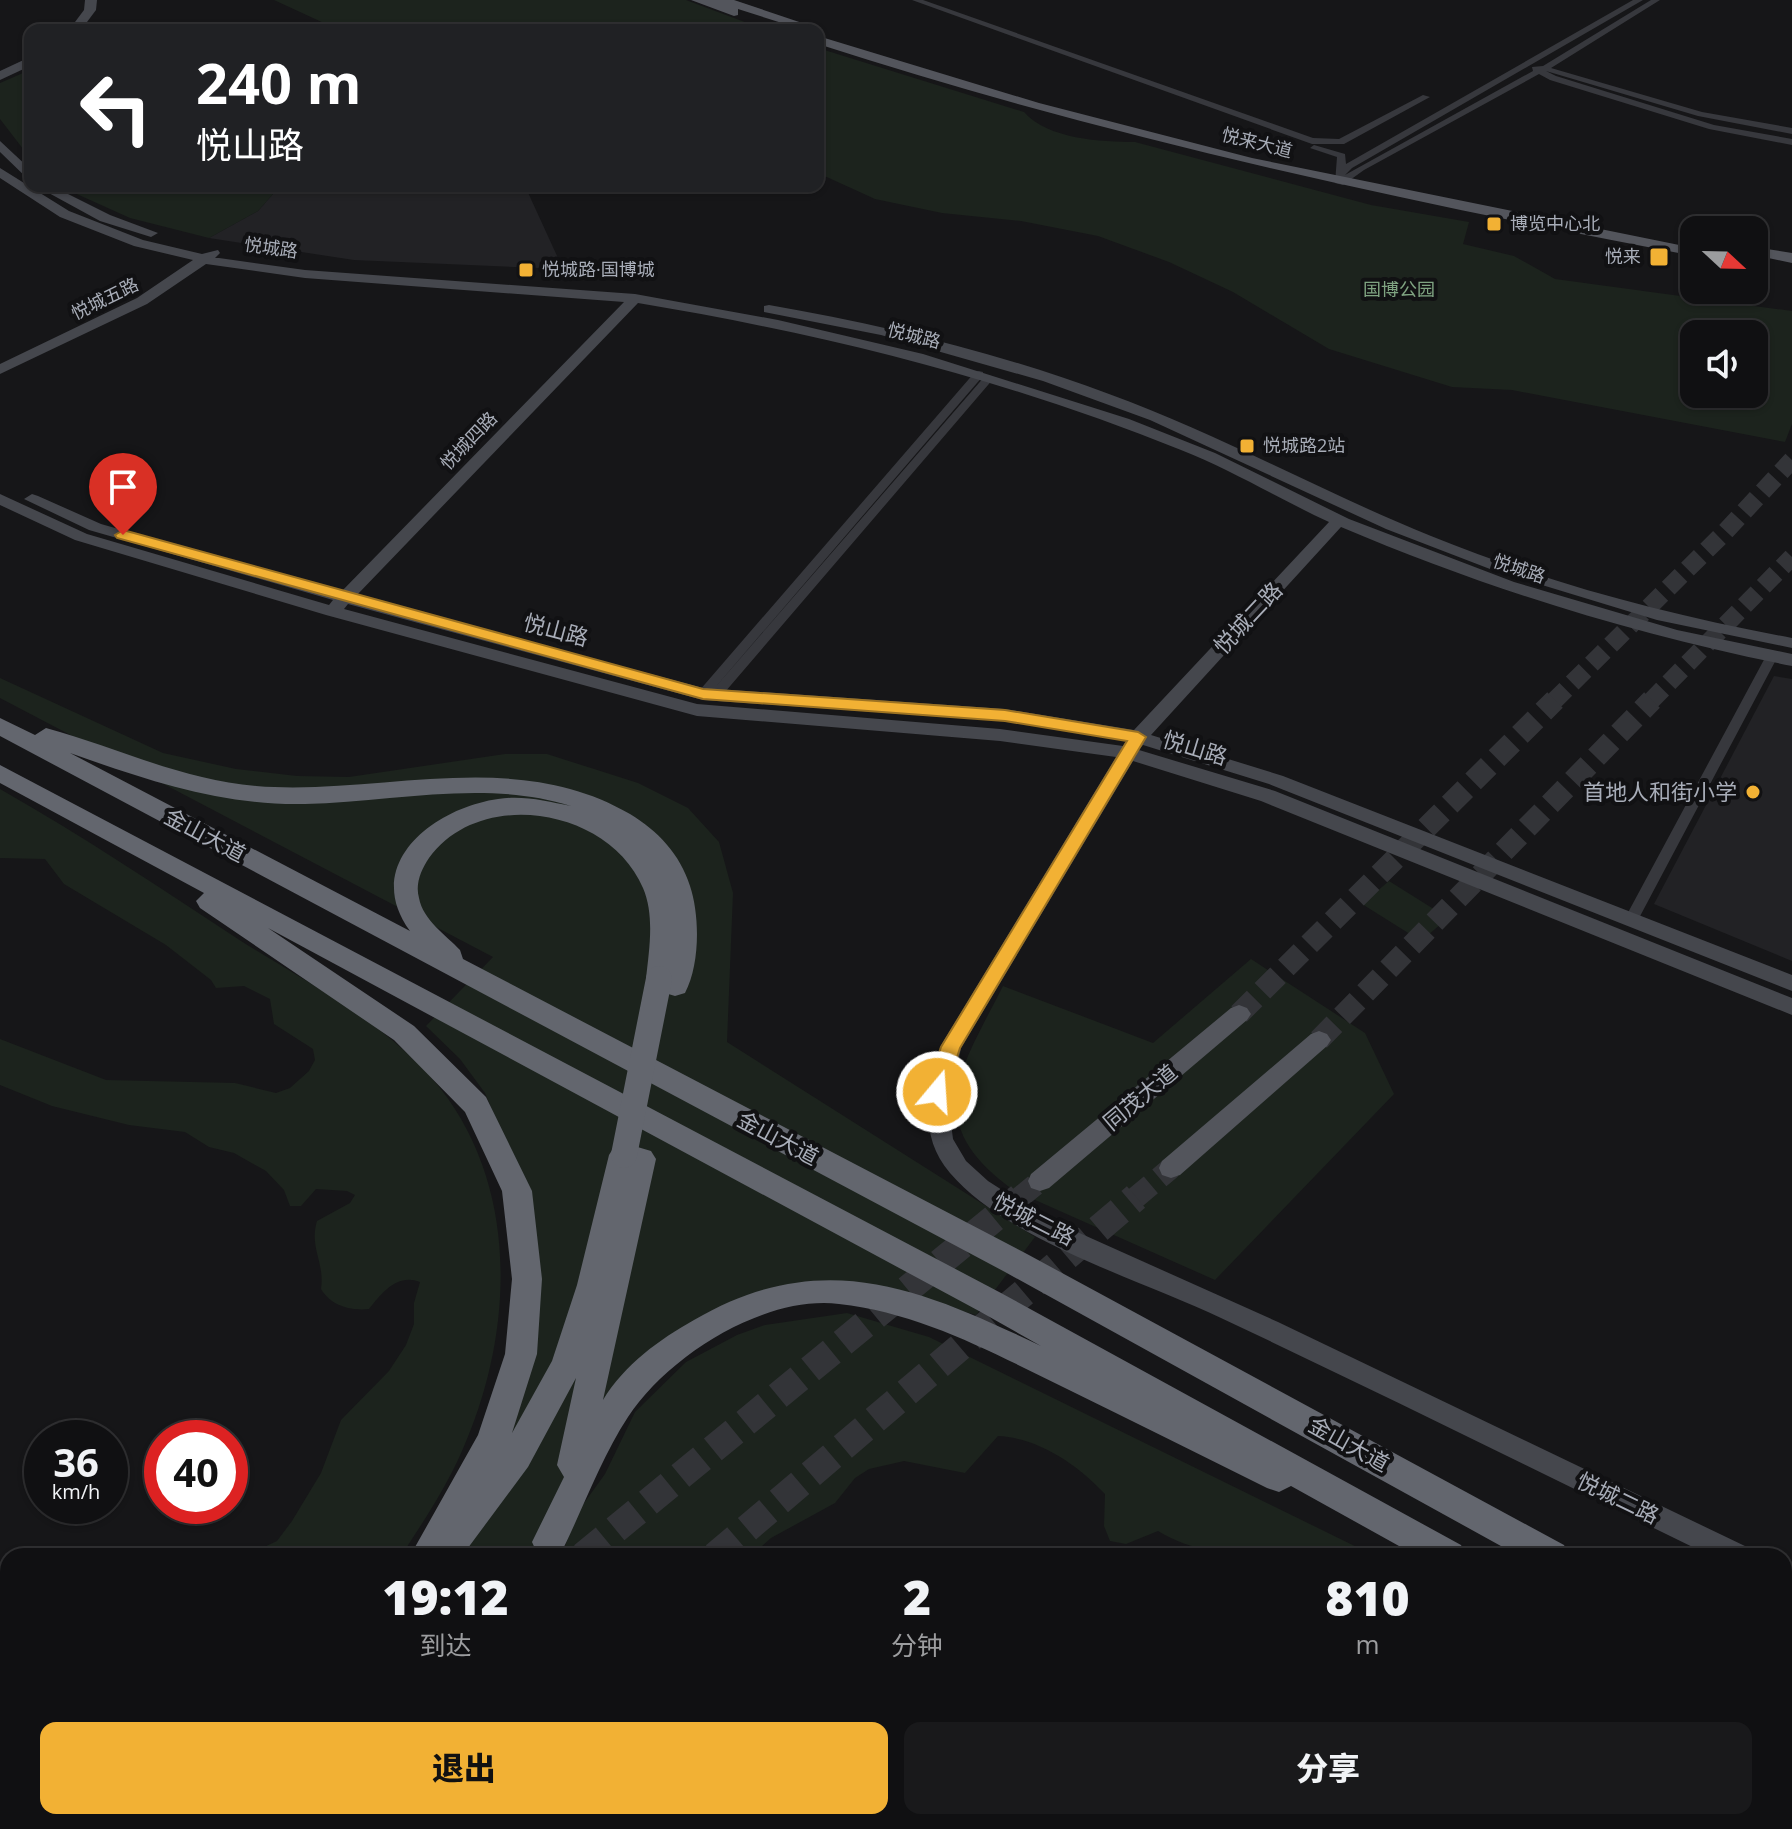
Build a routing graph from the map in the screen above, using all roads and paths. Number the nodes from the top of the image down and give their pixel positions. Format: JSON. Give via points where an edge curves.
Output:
{"nodes":[{"id":1,"x":91,"y":0,"type":"edge"},
{"id":2,"x":697,"y":0,"type":"edge"},
{"id":3,"x":721,"y":0,"type":"edge"},
{"id":4,"x":903,"y":0,"type":"edge"},
{"id":5,"x":916,"y":0,"type":"edge"},
{"id":6,"x":1639,"y":0,"type":"edge"},
{"id":7,"x":1656,"y":0,"type":"edge"},
{"id":8,"x":80,"y":24,"type":"edge"},
{"id":9,"x":771,"y":24,"type":"edge"},
{"id":10,"x":799,"y":24,"type":"edge"},
{"id":11,"x":824,"y":32,"type":"edge"},
{"id":12,"x":824,"y":42,"type":"edge"},
{"id":13,"x":24,"y":64,"type":"edge"},
{"id":14,"x":1528,"y":65,"type":"junction"},
{"id":15,"x":1542,"y":69,"type":"junction"},
{"id":16,"x":0,"y":76,"type":"edge"},
{"id":17,"x":1426,"y":97,"type":"dead end"},
{"id":18,"x":1792,"y":131,"type":"edge"},
{"id":19,"x":1792,"y":142,"type":"edge"},
{"id":20,"x":0,"y":145,"type":"edge"},
{"id":21,"x":24,"y":171,"type":"edge"},
{"id":22,"x":0,"y":172,"type":"edge"},
{"id":23,"x":1345,"y":178,"type":"junction"},
{"id":24,"x":24,"y":190,"type":"edge"},
{"id":25,"x":26,"y":192,"type":"edge"},
{"id":26,"x":54,"y":192,"type":"edge"},
{"id":27,"x":1680,"y":238,"type":"edge"},
{"id":28,"x":1680,"y":249,"type":"edge"},
{"id":29,"x":212,"y":253,"type":"junction"},
{"id":30,"x":1768,"y":254,"type":"edge"},
{"id":31,"x":1792,"y":258,"type":"edge"},
{"id":32,"x":1768,"y":266,"type":"edge"},
{"id":33,"x":1792,"y":270,"type":"edge"},
{"id":34,"x":635,"y":298,"type":"junction"},
{"id":35,"x":0,"y":370,"type":"edge"},
{"id":36,"x":984,"y":376,"type":"junction"},
{"id":37,"x":0,"y":486,"type":"edge"},
{"id":38,"x":0,"y":499,"type":"edge"},
{"id":39,"x":1339,"y":520,"type":"junction"},
{"id":40,"x":338,"y":604,"type":"junction"},
{"id":41,"x":1792,"y":643,"type":"edge"},
{"id":42,"x":1772,"y":656,"type":"junction"},
{"id":43,"x":1792,"y":660,"type":"edge"},
{"id":44,"x":709,"y":695,"type":"junction"},
{"id":45,"x":0,"y":723,"type":"edge"},
{"id":46,"x":1133,"y":745,"type":"junction"},
{"id":47,"x":0,"y":773,"type":"edge"},
{"id":48,"x":100,"y":827,"type":"junction"},
{"id":49,"x":1631,"y":920,"type":"junction"},
{"id":50,"x":467,"y":975,"type":"junction"},
{"id":51,"x":667,"y":982,"type":"junction"},
{"id":52,"x":1792,"y":983,"type":"edge"},
{"id":53,"x":1792,"y":1007,"type":"edge"},
{"id":54,"x":1239,"y":1014,"type":"tunnel mouth"},
{"id":55,"x":1319,"y":1040,"type":"tunnel mouth"},
{"id":56,"x":632,"y":1157,"type":"junction"},
{"id":57,"x":1171,"y":1168,"type":"tunnel mouth"},
{"id":58,"x":1040,"y":1181,"type":"tunnel mouth"},
{"id":59,"x":1353,"y":1501,"type":"junction"},
{"id":60,"x":432,"y":1548,"type":"edge"},
{"id":61,"x":448,"y":1548,"type":"edge"},
{"id":62,"x":547,"y":1548,"type":"edge"},
{"id":63,"x":547,"y":1548,"type":"edge"},
{"id":64,"x":1435,"y":1548,"type":"edge"},
{"id":65,"x":1537,"y":1548,"type":"edge"},
{"id":66,"x":1721,"y":1548,"type":"edge"}],
"edges":[{"from":1,"to":8,"type":"main road"},
{"from":2,"to":9,"type":"main road"},
{"from":3,"to":10,"type":"main road","name":"悦来大道"},
{"from":4,"to":23,"type":"street","via":[[1342,156]]},
{"from":5,"to":17,"type":"street","via":[[1312,141],[1341,142]]},
{"from":6,"to":14,"type":"street"},
{"from":7,"to":15,"type":"street"},
{"from":11,"to":23,"type":"main road","name":"悦来大道","via":[[1099,115]]},
{"from":12,"to":23,"type":"main road","name":"悦来大道","via":[[1086,122]]},
{"from":13,"to":16,"type":"main road"},
{"from":14,"to":15,"type":"street"},
{"from":14,"to":23,"type":"street"},
{"from":15,"to":18,"type":"street","via":[[1689,111]]},
{"from":15,"to":19,"type":"street","via":[[1712,127]]},
{"from":15,"to":23,"type":"street"},
{"from":20,"to":21,"type":"main road"},
{"from":22,"to":24,"type":"main road","name":"悦城路"},
{"from":23,"to":27,"type":"main road","name":"悦来大道"},
{"from":23,"to":28,"type":"main road","name":"悦来大道"},
{"from":25,"to":29,"type":"main road","name":"悦城路","via":[[119,238]]},
{"from":26,"to":29,"type":"main road","name":"悦城路","via":[[105,218]]},
{"from":29,"to":34,"type":"main road","name":"悦城路","via":[[312,274]]},
{"from":29,"to":35,"type":"main road","name":"悦城五路","via":[[142,301]]},
{"from":29,"to":41,"type":"main road","name":"悦城路","via":[[645,288],[802,314],[972,355],[1208,439],[1350,509],[1503,568],[1650,614]]},
{"from":30,"to":31,"type":"main road"},
{"from":32,"to":33,"type":"main road"},
{"from":34,"to":36,"type":"main road","name":"悦城路","via":[[789,326]]},
{"from":34,"to":40,"type":"main road","name":"悦城四路"},
{"from":36,"to":39,"type":"main road","name":"悦城路","via":[[1193,449]]},
{"from":36,"to":44,"type":"street"},
{"from":37,"to":40,"type":"main road","name":"悦山路","via":[[95,527]]},
{"from":38,"to":40,"type":"main road","name":"悦山路","via":[[81,537]]},
{"from":39,"to":42,"type":"main road","name":"悦城路","via":[[1569,607]]},
{"from":39,"to":46,"type":"main road","name":"悦城二路"},
{"from":40,"to":44,"type":"main road","name":"悦山路"},
{"from":40,"to":46,"type":"main road","name":"悦山路","via":[[697,710]]},
{"from":42,"to":43,"type":"main road","name":"悦城路"},
{"from":42,"to":49,"type":"street"},
{"from":44,"to":46,"type":"main road","name":"悦山路","via":[[1005,715]]},
{"from":45,"to":50,"type":"highway","name":"金山大道"},
{"from":45,"to":51,"type":"highway","via":[[143,770],[228,791],[316,797],[500,786],[552,792],[602,807],[646,837],[676,882],[683,912]]},
{"from":46,"to":49,"type":"main road","name":"悦山路","via":[[1276,780]]},
{"from":46,"to":53,"type":"main road","name":"悦山路"},
{"from":46,"to":66,"type":"main road","name":"悦城二路","via":[[951,1047],[937,1092],[941,1132],[955,1164],[979,1190],[1021,1216],[1204,1298]]},
{"from":47,"to":48,"type":"highway","name":"金山大道"},
{"from":48,"to":59,"type":"highway","name":"金山大道"},
{"from":48,"to":60,"type":"highway","via":[[404,1033],[476,1105],[517,1191],[527,1279],[521,1354],[493,1440]]},
{"from":49,"to":52,"type":"main road","name":"悦山路"},
{"from":50,"to":51,"type":"highway","via":[[411,911],[404,887],[408,870],[415,854],[442,829],[477,812],[517,805],[587,819],[643,863],[663,914]]},
{"from":50,"to":65,"type":"highway","name":"金山大道","via":[[1016,1263]]},
{"from":51,"to":56,"type":"highway"},
{"from":54,"to":58,"type":"main road","name":"同茂大道"},
{"from":55,"to":57,"type":"main road"},
{"from":56,"to":61,"type":"highway","via":[[567,1365],[516,1456]]},
{"from":56,"to":63,"type":"highway","via":[[579,1444]]},
{"from":59,"to":62,"type":"highway","via":[[1264,1472],[971,1327],[896,1301],[836,1290],[784,1295],[741,1308],[667,1351],[617,1406]]},
{"from":59,"to":64,"type":"highway","name":"金山大道"}]}
